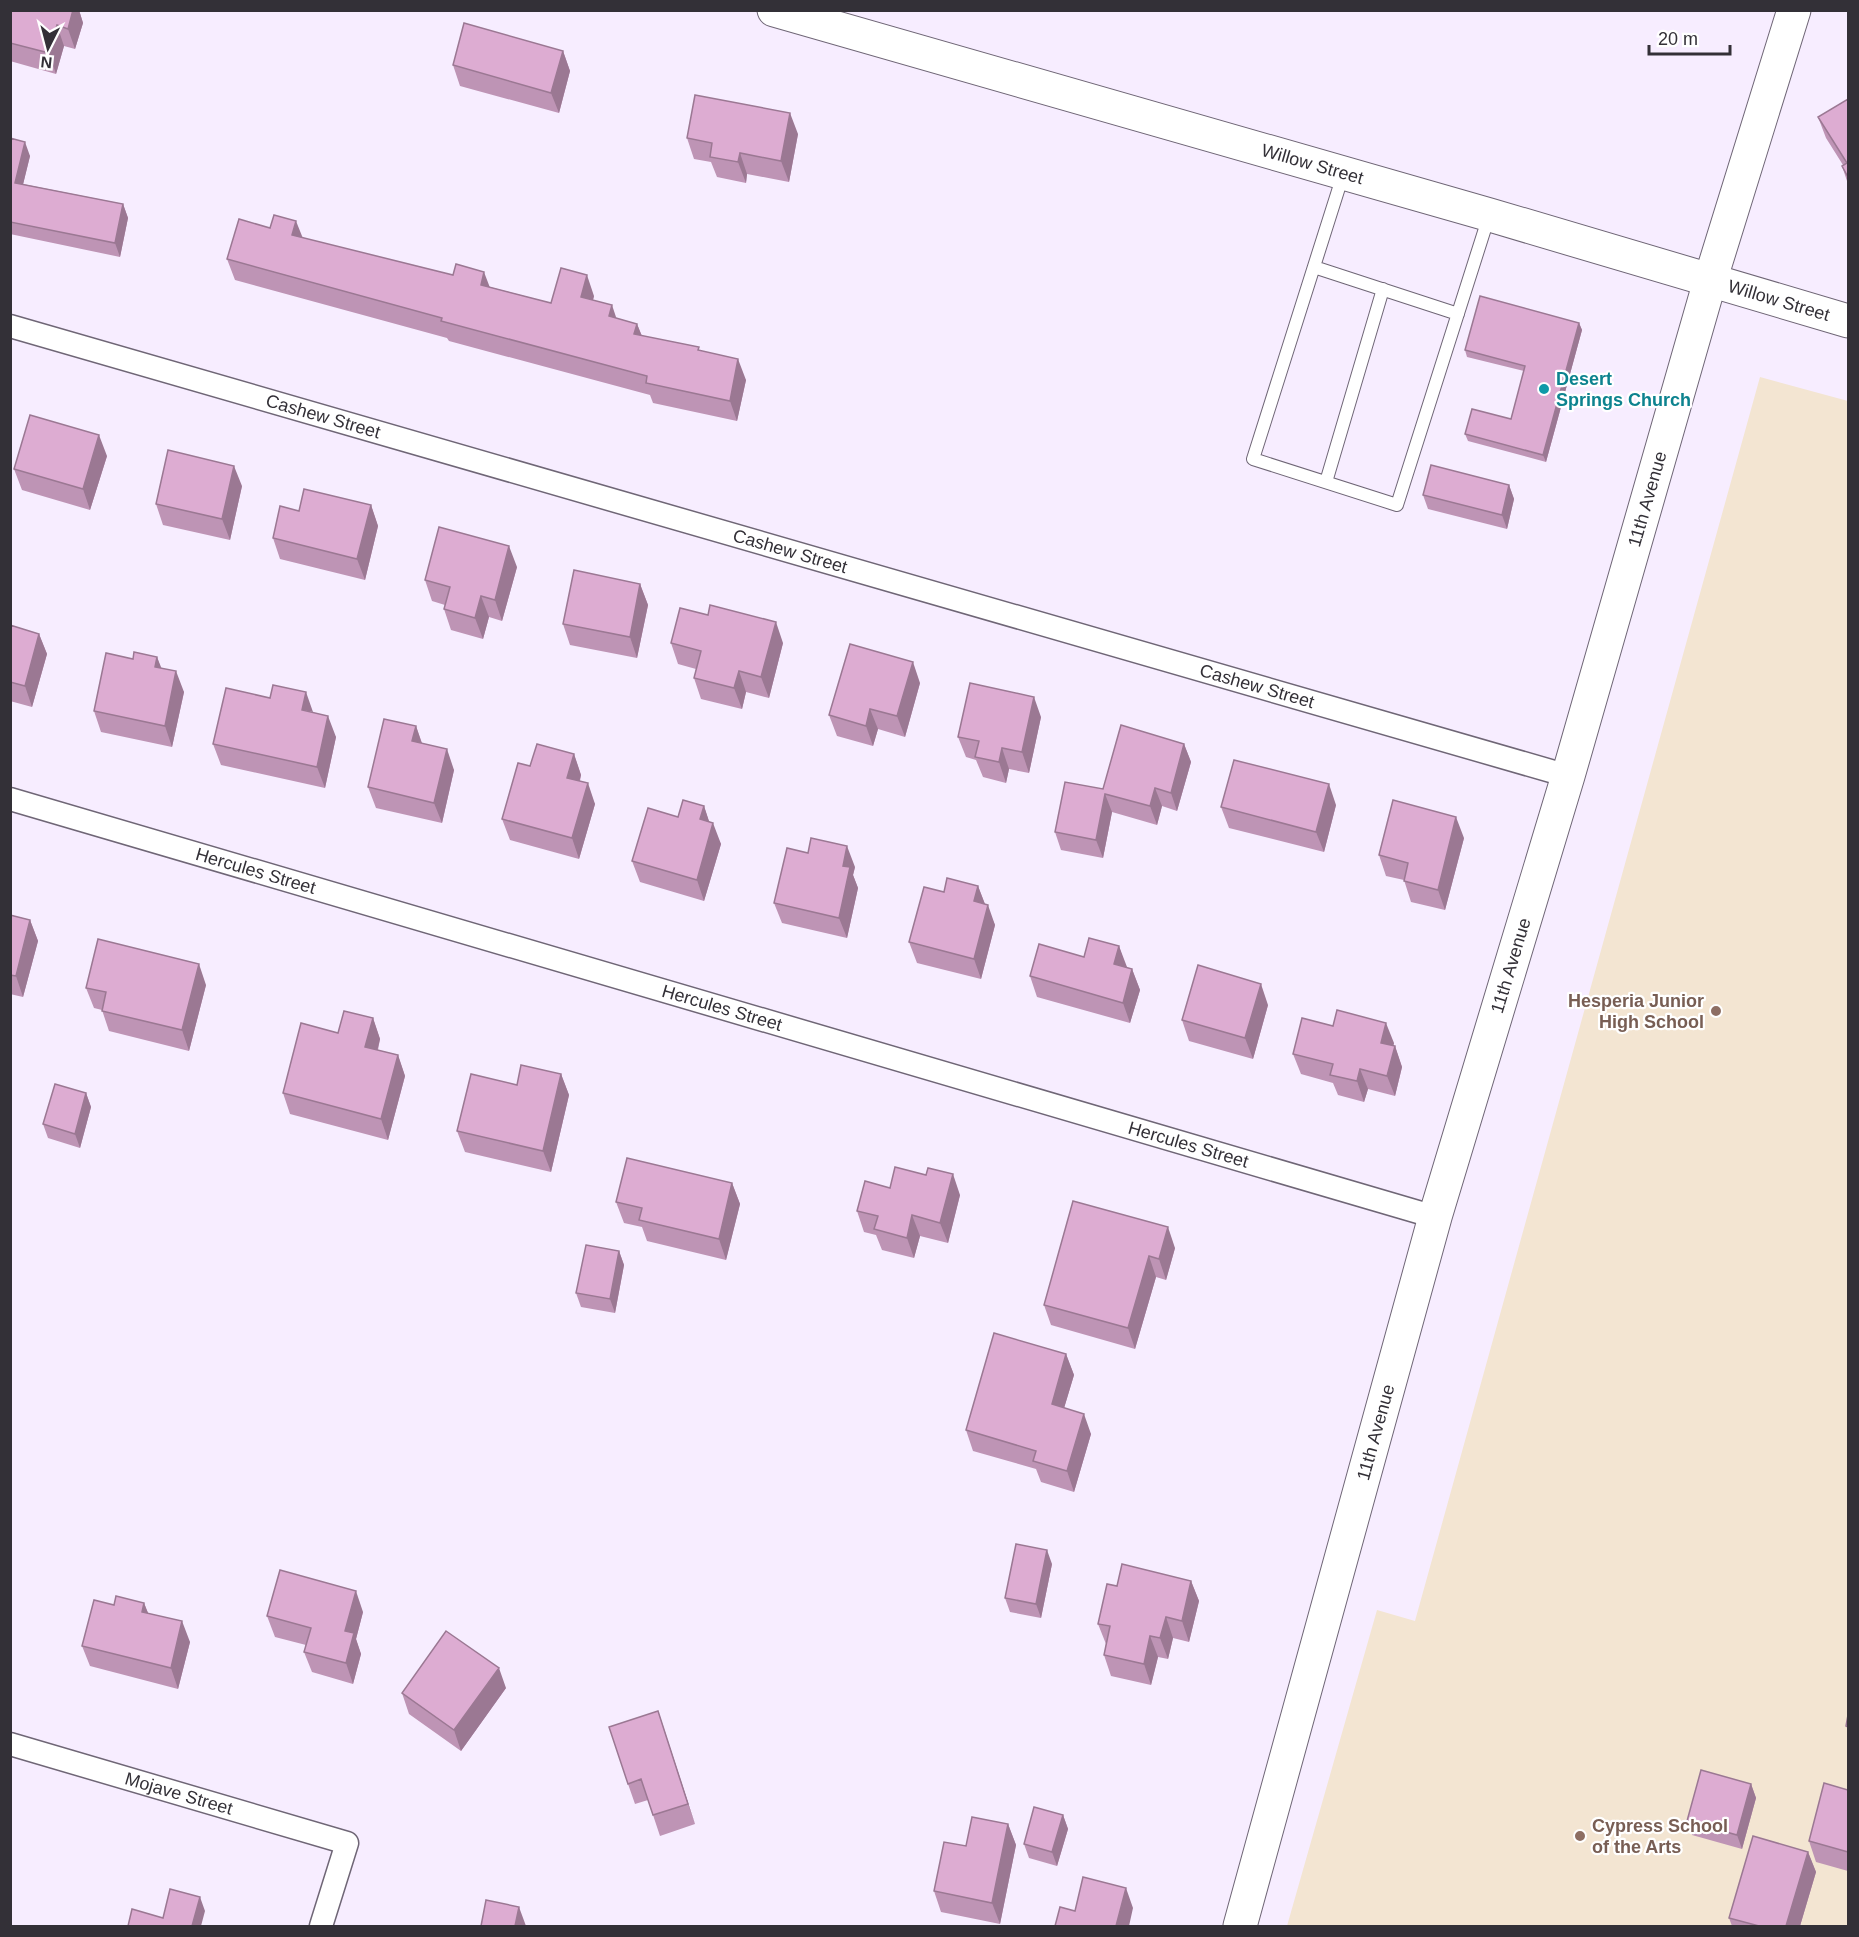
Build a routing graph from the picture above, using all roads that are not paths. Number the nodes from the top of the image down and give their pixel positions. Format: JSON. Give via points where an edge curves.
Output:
{"nodes":[{"id":1,"x":774,"y":10,"type":"edge"},
{"id":2,"x":1794,"y":10,"type":"edge"},
{"id":3,"x":1344,"y":173,"type":"junction"},
{"id":4,"x":1490,"y":215,"type":"junction"},
{"id":5,"x":1314,"y":267,"type":"junction"},
{"id":6,"x":1710,"y":281,"type":"junction"},
{"id":7,"x":1383,"y":289,"type":"junction"},
{"id":8,"x":1458,"y":314,"type":"junction"},
{"id":9,"x":1848,"y":321,"type":"edge"},
{"id":10,"x":10,"y":326,"type":"edge"},
{"id":11,"x":1326,"y":482,"type":"junction"},
{"id":12,"x":1568,"y":776,"type":"junction"},
{"id":13,"x":10,"y":799,"type":"edge"},
{"id":14,"x":1435,"y":1217,"type":"junction"},
{"id":15,"x":10,"y":1744,"type":"edge"},
{"id":16,"x":321,"y":1926,"type":"edge"},
{"id":17,"x":1240,"y":1926,"type":"edge"}],
"edges":[{"from":1,"to":3,"type":"main road","name":"Willow Street"},
{"from":2,"to":6,"type":"main road","name":"11th Avenue"},
{"from":3,"to":4,"type":"main road","name":"Willow Street"},
{"from":3,"to":5,"type":"lane"},
{"from":4,"to":6,"type":"main road","name":"Willow Street"},
{"from":4,"to":8,"type":"lane"},
{"from":5,"to":7,"type":"lane"},
{"from":5,"to":11,"type":"lane","via":[[1253,459]]},
{"from":6,"to":9,"type":"main road","name":"Willow Street"},
{"from":6,"to":12,"type":"main road","name":"11th Avenue"},
{"from":7,"to":8,"type":"lane"},
{"from":7,"to":11,"type":"lane"},
{"from":8,"to":11,"type":"lane","via":[[1397,505]]},
{"from":10,"to":12,"type":"street","name":"Cashew Street"},
{"from":12,"to":14,"type":"main road","name":"11th Avenue"},
{"from":13,"to":14,"type":"street","name":"Hercules Street"},
{"from":14,"to":17,"type":"main road","name":"11th Avenue"},
{"from":15,"to":16,"type":"street","name":"Mojave Street","via":[[347,1843]]}]}
